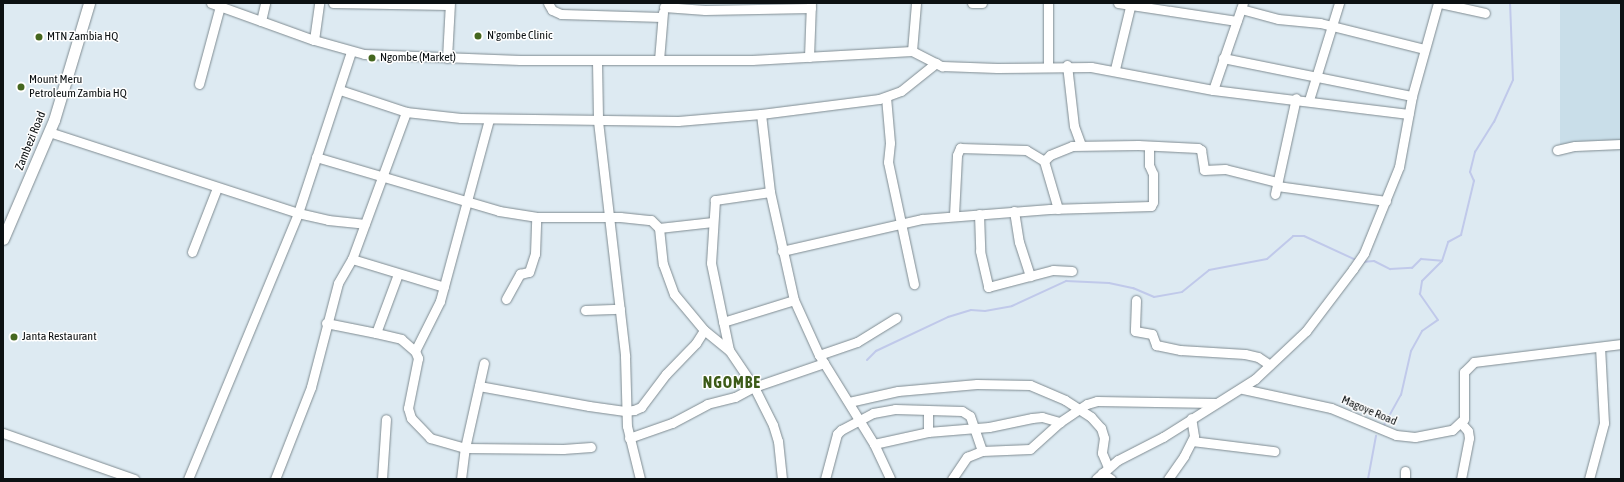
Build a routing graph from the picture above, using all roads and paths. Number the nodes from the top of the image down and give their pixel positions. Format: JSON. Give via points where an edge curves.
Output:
{"nodes":[{"id":1,"x":89,"y":3,"type":"edge"},
{"id":2,"x":265,"y":3,"type":"edge"},
{"id":3,"x":319,"y":3,"type":"edge"},
{"id":4,"x":333,"y":3,"type":"edge"},
{"id":5,"x":548,"y":3,"type":"edge"},
{"id":6,"x":916,"y":3,"type":"edge"},
{"id":7,"x":972,"y":3,"type":"edge"},
{"id":8,"x":982,"y":3,"type":"edge"},
{"id":9,"x":1048,"y":3,"type":"edge"},
{"id":10,"x":1118,"y":3,"type":"edge"},
{"id":11,"x":1339,"y":3,"type":"edge"},
{"id":12,"x":1439,"y":3,"type":"edge"},
{"id":13,"x":214,"y":4,"type":"edge"},
{"id":14,"x":450,"y":4,"type":"edge"},
{"id":15,"x":1131,"y":4,"type":"edge"},
{"id":16,"x":811,"y":5,"type":"edge"},
{"id":17,"x":1242,"y":6,"type":"edge"},
{"id":18,"x":663,"y":9,"type":"edge"},
{"id":19,"x":1485,"y":13,"type":"dead end"},
{"id":20,"x":261,"y":21,"type":"junction"},
{"id":21,"x":1237,"y":21,"type":"junction"},
{"id":22,"x":1332,"y":26,"type":"junction"},
{"id":23,"x":314,"y":40,"type":"junction"},
{"id":24,"x":1424,"y":49,"type":"junction"},
{"id":25,"x":912,"y":51,"type":"junction"},
{"id":26,"x":351,"y":52,"type":"junction"},
{"id":27,"x":809,"y":57,"type":"junction"},
{"id":28,"x":447,"y":58,"type":"junction"},
{"id":29,"x":1223,"y":58,"type":"junction"},
{"id":30,"x":659,"y":60,"type":"junction"},
{"id":31,"x":597,"y":61,"type":"junction"},
{"id":32,"x":936,"y":63,"type":"junction"},
{"id":33,"x":1067,"y":65,"type":"junction"},
{"id":34,"x":1048,"y":66,"type":"junction"},
{"id":35,"x":1115,"y":69,"type":"junction"},
{"id":36,"x":1317,"y":76,"type":"junction"},
{"id":37,"x":199,"y":84,"type":"dead end"},
{"id":38,"x":340,"y":90,"type":"junction"},
{"id":39,"x":1213,"y":90,"type":"junction"},
{"id":40,"x":1412,"y":96,"type":"junction"},
{"id":41,"x":886,"y":97,"type":"junction"},
{"id":42,"x":1296,"y":98,"type":"junction"},
{"id":43,"x":1309,"y":100,"type":"junction"},
{"id":44,"x":406,"y":112,"type":"junction"},
{"id":45,"x":761,"y":114,"type":"junction"},
{"id":46,"x":1409,"y":114,"type":"junction"},
{"id":47,"x":489,"y":119,"type":"junction"},
{"id":48,"x":598,"y":120,"type":"junction"},
{"id":49,"x":50,"y":132,"type":"junction"},
{"id":50,"x":1621,"y":144,"type":"edge"},
{"id":51,"x":1081,"y":145,"type":"junction"},
{"id":52,"x":1149,"y":146,"type":"junction"},
{"id":53,"x":1557,"y":150,"type":"dead end"},
{"id":54,"x":316,"y":157,"type":"junction"},
{"id":55,"x":1044,"y":162,"type":"junction"},
{"id":56,"x":382,"y":176,"type":"junction"},
{"id":57,"x":1277,"y":187,"type":"junction"},
{"id":58,"x":217,"y":188,"type":"junction"},
{"id":59,"x":770,"y":192,"type":"junction"},
{"id":60,"x":1386,"y":201,"type":"junction"},
{"id":61,"x":468,"y":204,"type":"junction"},
{"id":62,"x":1058,"y":209,"type":"junction"},
{"id":63,"x":1014,"y":211,"type":"junction"},
{"id":64,"x":298,"y":213,"type":"junction"},
{"id":65,"x":979,"y":214,"type":"junction"},
{"id":66,"x":610,"y":216,"type":"junction"},
{"id":67,"x":954,"y":216,"type":"junction"},
{"id":68,"x":536,"y":217,"type":"junction"},
{"id":69,"x":713,"y":222,"type":"junction"},
{"id":70,"x":899,"y":223,"type":"junction"},
{"id":71,"x":365,"y":224,"type":"junction"},
{"id":72,"x":658,"y":228,"type":"junction"},
{"id":73,"x":3,"y":239,"type":"edge"},
{"id":74,"x":782,"y":251,"type":"junction"},
{"id":75,"x":192,"y":252,"type":"dead end"},
{"id":76,"x":352,"y":259,"type":"junction"},
{"id":77,"x":1072,"y":271,"type":"dead end"},
{"id":78,"x":398,"y":274,"type":"junction"},
{"id":79,"x":1030,"y":276,"type":"junction"},
{"id":80,"x":914,"y":284,"type":"dead end"},
{"id":81,"x":444,"y":287,"type":"junction"},
{"id":82,"x":506,"y":298,"type":"dead end"},
{"id":83,"x":794,"y":300,"type":"junction"},
{"id":84,"x":1136,"y":300,"type":"dead end"},
{"id":85,"x":620,"y":309,"type":"junction"},
{"id":86,"x":585,"y":310,"type":"dead end"},
{"id":87,"x":896,"y":318,"type":"dead end"},
{"id":88,"x":723,"y":322,"type":"junction"},
{"id":89,"x":326,"y":323,"type":"junction"},
{"id":90,"x":704,"y":330,"type":"junction"},
{"id":91,"x":376,"y":333,"type":"junction"},
{"id":92,"x":1621,"y":344,"type":"edge"},
{"id":93,"x":1600,"y":347,"type":"junction"},
{"id":94,"x":729,"y":350,"type":"junction"},
{"id":95,"x":415,"y":351,"type":"junction"},
{"id":96,"x":821,"y":359,"type":"junction"},
{"id":97,"x":484,"y":363,"type":"dead end"},
{"id":98,"x":1270,"y":365,"type":"junction"},
{"id":99,"x":479,"y":386,"type":"junction"},
{"id":100,"x":754,"y":387,"type":"junction"},
{"id":101,"x":1243,"y":389,"type":"junction"},
{"id":102,"x":849,"y":402,"type":"junction"},
{"id":103,"x":1217,"y":403,"type":"junction"},
{"id":104,"x":1082,"y":408,"type":"junction"},
{"id":105,"x":625,"y":411,"type":"junction"},
{"id":106,"x":928,"y":411,"type":"junction"},
{"id":107,"x":1191,"y":418,"type":"junction"},
{"id":108,"x":386,"y":419,"type":"dead end"},
{"id":109,"x":860,"y":420,"type":"junction"},
{"id":110,"x":1060,"y":422,"type":"junction"},
{"id":111,"x":1462,"y":423,"type":"junction"},
{"id":112,"x":972,"y":428,"type":"junction"},
{"id":113,"x":928,"y":432,"type":"junction"},
{"id":114,"x":3,"y":433,"type":"edge"},
{"id":115,"x":629,"y":438,"type":"junction"},
{"id":116,"x":1192,"y":441,"type":"junction"},
{"id":117,"x":874,"y":444,"type":"junction"},
{"id":118,"x":592,"y":447,"type":"dead end"},
{"id":119,"x":465,"y":448,"type":"junction"},
{"id":120,"x":982,"y":451,"type":"junction"},
{"id":121,"x":1274,"y":451,"type":"dead end"},
{"id":122,"x":1102,"y":473,"type":"edge"},
{"id":123,"x":134,"y":479,"type":"edge"},
{"id":124,"x":188,"y":479,"type":"edge"},
{"id":125,"x":275,"y":479,"type":"edge"},
{"id":126,"x":382,"y":479,"type":"edge"},
{"id":127,"x":461,"y":479,"type":"edge"},
{"id":128,"x":640,"y":479,"type":"edge"},
{"id":129,"x":782,"y":479,"type":"edge"},
{"id":130,"x":826,"y":479,"type":"edge"},
{"id":131,"x":890,"y":479,"type":"edge"},
{"id":132,"x":952,"y":479,"type":"edge"},
{"id":133,"x":1111,"y":479,"type":"edge"},
{"id":134,"x":1168,"y":479,"type":"edge"},
{"id":135,"x":1461,"y":479,"type":"edge"},
{"id":136,"x":1589,"y":479,"type":"edge"}],
"edges":[{"from":1,"to":49,"type":"main road","name":"Zambezi Road"},
{"from":2,"to":20,"type":"street"},
{"from":3,"to":23,"type":"street"},
{"from":4,"to":14,"type":"street"},
{"from":5,"to":18,"type":"street","via":[[552,10],[561,14]]},
{"from":6,"to":25,"type":"street"},
{"from":7,"to":8,"type":"street"},
{"from":9,"to":34,"type":"street"},
{"from":10,"to":15,"type":"street"},
{"from":11,"to":22,"type":"street"},
{"from":12,"to":19,"type":"street"},
{"from":12,"to":24,"type":"street"},
{"from":13,"to":20,"type":"street"},
{"from":13,"to":37,"type":"street"},
{"from":14,"to":28,"type":"street"},
{"from":15,"to":21,"type":"street"},
{"from":15,"to":35,"type":"street"},
{"from":16,"to":18,"type":"street","via":[[705,10]]},
{"from":16,"to":27,"type":"street"},
{"from":17,"to":21,"type":"street"},
{"from":17,"to":22,"type":"street","via":[[1278,18]]},
{"from":18,"to":30,"type":"street"},
{"from":20,"to":23,"type":"street"},
{"from":21,"to":29,"type":"street"},
{"from":22,"to":24,"type":"street"},
{"from":22,"to":36,"type":"street"},
{"from":23,"to":26,"type":"street"},
{"from":24,"to":40,"type":"street"},
{"from":25,"to":27,"type":"street"},
{"from":25,"to":32,"type":"street"},
{"from":26,"to":28,"type":"street"},
{"from":26,"to":38,"type":"street"},
{"from":27,"to":30,"type":"street"},
{"from":28,"to":31,"type":"street"},
{"from":29,"to":36,"type":"street"},
{"from":29,"to":39,"type":"street"},
{"from":30,"to":31,"type":"street"},
{"from":31,"to":48,"type":"street"},
{"from":32,"to":34,"type":"street","via":[[942,66],[997,68]]},
{"from":32,"to":41,"type":"street","via":[[901,91]]},
{"from":33,"to":34,"type":"street"},
{"from":33,"to":35,"type":"street"},
{"from":33,"to":51,"type":"street","via":[[1074,126]]},
{"from":35,"to":39,"type":"street"},
{"from":36,"to":40,"type":"street"},
{"from":36,"to":43,"type":"street"},
{"from":38,"to":44,"type":"street"},
{"from":38,"to":54,"type":"street"},
{"from":39,"to":42,"type":"street"},
{"from":40,"to":46,"type":"street"},
{"from":41,"to":45,"type":"street"},
{"from":41,"to":70,"type":"street","via":[[890,143],[888,162]]},
{"from":42,"to":43,"type":"street"},
{"from":42,"to":57,"type":"street"},
{"from":43,"to":46,"type":"street"},
{"from":44,"to":47,"type":"street"},
{"from":44,"to":56,"type":"street"},
{"from":45,"to":48,"type":"street","via":[[678,121]]},
{"from":45,"to":59,"type":"street"},
{"from":46,"to":60,"type":"street","via":[[1398,167]]},
{"from":47,"to":48,"type":"street"},
{"from":47,"to":61,"type":"street"},
{"from":48,"to":66,"type":"street"},
{"from":49,"to":58,"type":"street"},
{"from":49,"to":73,"type":"main road","name":"Zambezi Road"},
{"from":50,"to":53,"type":"street","via":[[1575,146]]},
{"from":51,"to":52,"type":"street"},
{"from":51,"to":55,"type":"street","via":[[1059,150]]},
{"from":52,"to":57,"type":"street","via":[[1200,149],[1204,170],[1225,169]]},
{"from":52,"to":62,"type":"street","via":[[1149,165],[1153,174],[1153,202],[1150,206]]},
{"from":54,"to":56,"type":"street"},
{"from":54,"to":64,"type":"street"},
{"from":55,"to":62,"type":"street"},
{"from":55,"to":67,"type":"street","via":[[1026,150],[960,148],[957,155]]},
{"from":56,"to":61,"type":"street"},
{"from":56,"to":71,"type":"street"},
{"from":57,"to":60,"type":"street"},
{"from":58,"to":64,"type":"street"},
{"from":58,"to":75,"type":"street"},
{"from":59,"to":69,"type":"street","via":[[717,199],[714,201]]},
{"from":59,"to":74,"type":"street"},
{"from":60,"to":98,"type":"street","via":[[1364,253],[1353,270],[1311,325]]},
{"from":61,"to":68,"type":"street"},
{"from":61,"to":81,"type":"street"},
{"from":62,"to":63,"type":"street"},
{"from":63,"to":65,"type":"street"},
{"from":63,"to":79,"type":"street","via":[[1020,247]]},
{"from":64,"to":71,"type":"street","via":[[328,220]]},
{"from":64,"to":124,"type":"street"},
{"from":65,"to":67,"type":"street"},
{"from":65,"to":79,"type":"street","via":[[980,251],[987,286],[998,286]]},
{"from":66,"to":68,"type":"street"},
{"from":66,"to":72,"type":"street","via":[[644,219]]},
{"from":66,"to":85,"type":"street"},
{"from":67,"to":70,"type":"street"},
{"from":68,"to":82,"type":"street","via":[[535,254],[529,272],[520,274]]},
{"from":69,"to":72,"type":"street"},
{"from":69,"to":88,"type":"street","via":[[712,263]]},
{"from":70,"to":74,"type":"street"},
{"from":70,"to":80,"type":"street"},
{"from":71,"to":76,"type":"street"},
{"from":72,"to":90,"type":"street","via":[[669,282],[685,310]]},
{"from":74,"to":83,"type":"street"},
{"from":76,"to":78,"type":"street"},
{"from":76,"to":89,"type":"street","via":[[338,283]]},
{"from":77,"to":79,"type":"street","via":[[1053,270]]},
{"from":78,"to":81,"type":"street"},
{"from":78,"to":91,"type":"street"},
{"from":81,"to":95,"type":"street","via":[[435,314]]},
{"from":83,"to":88,"type":"street"},
{"from":83,"to":96,"type":"street"},
{"from":84,"to":98,"type":"street","via":[[1135,331],[1152,334],[1156,345],[1180,350],[1245,354],[1258,357]]},
{"from":85,"to":86,"type":"street"},
{"from":85,"to":105,"type":"street","via":[[628,394]]},
{"from":87,"to":96,"type":"street","via":[[857,342]]},
{"from":88,"to":94,"type":"street"},
{"from":89,"to":91,"type":"street"},
{"from":89,"to":125,"type":"street","via":[[311,387]]},
{"from":90,"to":94,"type":"street"},
{"from":90,"to":105,"type":"street","via":[[641,407]]},
{"from":91,"to":95,"type":"street","via":[[401,339]]},
{"from":92,"to":93,"type":"street"},
{"from":93,"to":111,"type":"street","via":[[1492,359],[1470,364],[1464,372],[1465,414]]},
{"from":93,"to":136,"type":"street","via":[[1604,423]]},
{"from":94,"to":100,"type":"street"},
{"from":95,"to":119,"type":"street","via":[[418,364],[408,408],[411,418],[430,438]]},
{"from":96,"to":100,"type":"street"},
{"from":96,"to":102,"type":"street"},
{"from":97,"to":99,"type":"street"},
{"from":98,"to":101,"type":"street"},
{"from":99,"to":105,"type":"street"},
{"from":99,"to":119,"type":"street"},
{"from":100,"to":115,"type":"street","via":[[735,397],[707,404],[654,431]]},
{"from":100,"to":129,"type":"street","via":[[778,441]]},
{"from":101,"to":103,"type":"street"},
{"from":101,"to":111,"type":"street","name":"Magoye Road","via":[[1330,408],[1403,436],[1432,435],[1452,430]]},
{"from":102,"to":104,"type":"street","via":[[898,391],[1014,384],[1030,386]]},
{"from":102,"to":109,"type":"street"},
{"from":103,"to":104,"type":"street","via":[[1097,401]]},
{"from":103,"to":107,"type":"street"},
{"from":104,"to":110,"type":"street"},
{"from":104,"to":122,"type":"street","via":[[1101,428],[1104,438]]},
{"from":105,"to":115,"type":"street"},
{"from":106,"to":109,"type":"street","via":[[895,409],[873,413]]},
{"from":106,"to":112,"type":"street","via":[[962,411],[970,416]]},
{"from":106,"to":113,"type":"street"},
{"from":107,"to":116,"type":"street","via":[[1194,436]]},
{"from":107,"to":122,"type":"street","via":[[1163,437],[1125,456]]},
{"from":108,"to":126,"type":"street"},
{"from":109,"to":117,"type":"street"},
{"from":109,"to":130,"type":"street","via":[[837,434]]},
{"from":110,"to":112,"type":"street","via":[[1042,417]]},
{"from":110,"to":120,"type":"street","via":[[1030,449]]},
{"from":111,"to":135,"type":"street","via":[[1468,430],[1469,438]]},
{"from":112,"to":113,"type":"street"},
{"from":112,"to":120,"type":"street"},
{"from":113,"to":117,"type":"street"},
{"from":114,"to":123,"type":"street"},
{"from":115,"to":128,"type":"street"},
{"from":116,"to":121,"type":"street"},
{"from":116,"to":134,"type":"street"},
{"from":117,"to":131,"type":"street"},
{"from":118,"to":119,"type":"street"},
{"from":119,"to":127,"type":"street"},
{"from":120,"to":132,"type":"street","via":[[967,457]]},
{"from":122,"to":133,"type":"street"}]}
